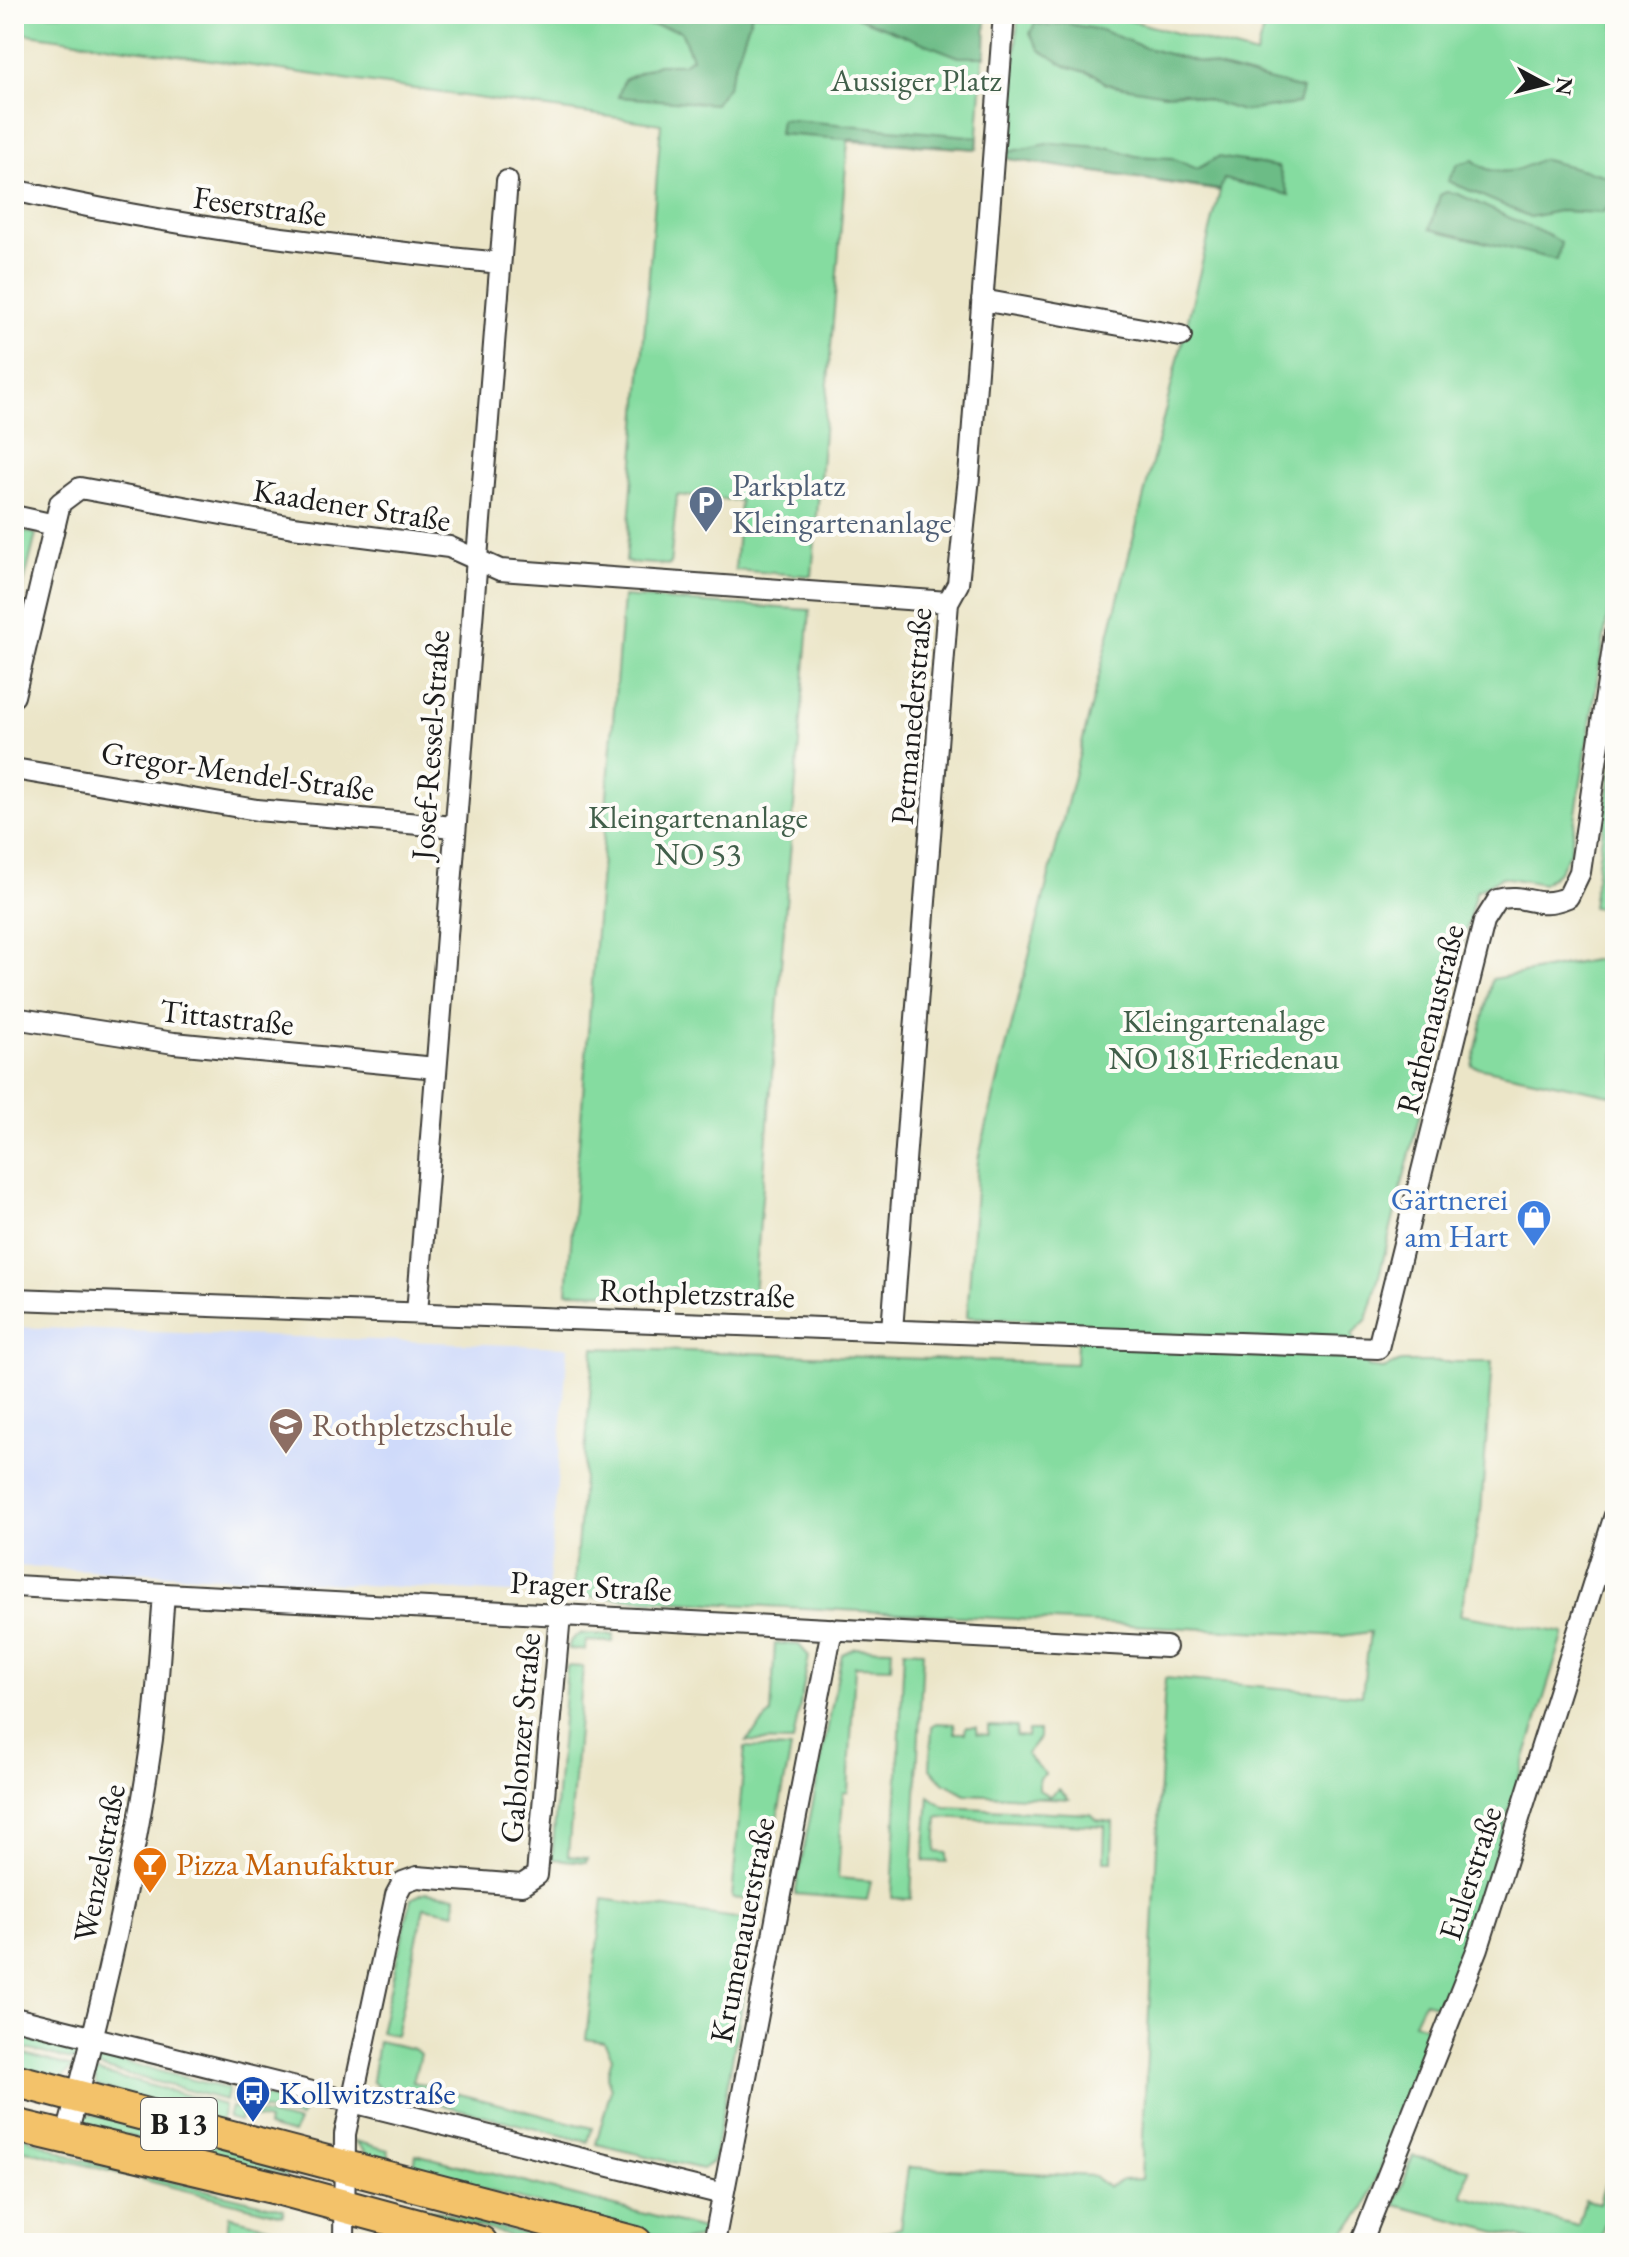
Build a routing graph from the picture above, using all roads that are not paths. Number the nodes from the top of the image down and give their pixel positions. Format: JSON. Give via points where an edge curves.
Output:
{"nodes":[{"id":1,"x":1004,"y":14,"type":"edge"},
{"id":2,"x":507,"y":181,"type":"dead end"},
{"id":3,"x":14,"y":190,"type":"edge"},
{"id":4,"x":500,"y":263,"type":"junction"},
{"id":5,"x":982,"y":300,"type":"junction"},
{"id":6,"x":1181,"y":336,"type":"dead end"},
{"id":7,"x":14,"y":516,"type":"edge"},
{"id":8,"x":55,"y":525,"type":"junction"},
{"id":9,"x":477,"y":559,"type":"junction"},
{"id":10,"x":948,"y":602,"type":"junction"},
{"id":11,"x":1615,"y":634,"type":"edge"},
{"id":12,"x":14,"y":696,"type":"edge"},
{"id":13,"x":14,"y":769,"type":"edge"},
{"id":14,"x":454,"y":827,"type":"junction"},
{"id":15,"x":14,"y":1018,"type":"edge"},
{"id":16,"x":436,"y":1068,"type":"junction"},
{"id":17,"x":14,"y":1299,"type":"edge"},
{"id":18,"x":417,"y":1313,"type":"junction"},
{"id":19,"x":892,"y":1330,"type":"junction"},
{"id":20,"x":1378,"y":1348,"type":"joint"},
{"id":21,"x":1615,"y":1515,"type":"edge"},
{"id":22,"x":14,"y":1586,"type":"edge"},
{"id":23,"x":164,"y":1594,"type":"junction"},
{"id":24,"x":560,"y":1615,"type":"junction"},
{"id":25,"x":832,"y":1629,"type":"junction"},
{"id":26,"x":1166,"y":1647,"type":"dead end"},
{"id":27,"x":14,"y":2018,"type":"edge"},
{"id":28,"x":92,"y":2038,"type":"junction"},
{"id":29,"x":14,"y":2080,"type":"edge"},
{"id":30,"x":77,"y":2096,"type":"junction"},
{"id":31,"x":352,"y":2100,"type":"junction"},
{"id":32,"x":14,"y":2125,"type":"edge"},
{"id":33,"x":66,"y":2138,"type":"junction"},
{"id":34,"x":344,"y":2166,"type":"junction"},
{"id":35,"x":723,"y":2194,"type":"junction"},
{"id":36,"x":345,"y":2206,"type":"junction"},
{"id":37,"x":344,"y":2243,"type":"edge"},
{"id":38,"x":481,"y":2243,"type":"edge"},
{"id":39,"x":636,"y":2243,"type":"edge"},
{"id":40,"x":714,"y":2243,"type":"edge"},
{"id":41,"x":1361,"y":2243,"type":"edge"}],
"edges":[{"from":1,"to":5,"type":"street","name":"Permanederstraße"},
{"from":2,"to":4,"type":"street","name":"Josef-Ressel-Straße"},
{"from":3,"to":4,"type":"street","name":"Feserstraße","via":[[176,225]]},
{"from":4,"to":9,"type":"street","name":"Josef-Ressel-Straße"},
{"from":5,"to":6,"type":"street"},
{"from":5,"to":10,"type":"street","name":"Permanederstraße","via":[[958,584]]},
{"from":7,"to":8,"type":"street"},
{"from":8,"to":9,"type":"street","name":"Kaadener Straße","via":[[60,503],[80,488],[293,527],[449,547]]},
{"from":8,"to":12,"type":"street"},
{"from":9,"to":10,"type":"street","name":"Kaadener Straße","via":[[500,570]]},
{"from":9,"to":14,"type":"street","name":"Josef-Ressel-Straße"},
{"from":10,"to":19,"type":"street","name":"Permanederstraße"},
{"from":11,"to":20,"type":"street","name":"Rathenaustraße","via":[[1580,872],[1568,897],[1548,905],[1511,896],[1498,900],[1484,922]]},
{"from":13,"to":14,"type":"street","name":"Gregor-Mendel-Straße","via":[[257,810]]},
{"from":14,"to":16,"type":"street","name":"Josef-Ressel-Straße"},
{"from":15,"to":16,"type":"street","name":"Tittastraße","via":[[174,1043]]},
{"from":16,"to":18,"type":"street","name":"Josef-Ressel-Straße"},
{"from":17,"to":18,"type":"street","name":"Rothpletzstraße"},
{"from":18,"to":19,"type":"street","name":"Rothpletzstraße"},
{"from":19,"to":20,"type":"street","name":"Rothpletzstraße"},
{"from":21,"to":41,"type":"street","name":"Eulerstraße","via":[[1478,1948]]},
{"from":22,"to":23,"type":"street","name":"Prager Straße"},
{"from":23,"to":24,"type":"street","name":"Prager Straße"},
{"from":23,"to":28,"type":"street","name":"Wenzelstraße","via":[[150,1751],[125,1896]]},
{"from":24,"to":25,"type":"street","name":"Prager Straße"},
{"from":24,"to":31,"type":"street","name":"Gablonzer Straße","via":[[537,1875],[522,1885],[417,1877],[403,1882]]},
{"from":25,"to":26,"type":"street","name":"Prager Straße"},
{"from":25,"to":35,"type":"street","name":"Krumenauerstraße"},
{"from":27,"to":28,"type":"street"},
{"from":28,"to":30,"type":"street","name":"Wenzelstraße"},
{"from":28,"to":31,"type":"street"},
{"from":29,"to":30,"type":"main road","number":"B 13"},
{"from":30,"to":33,"type":"street","name":"Wenzelstraße"},
{"from":30,"to":34,"type":"main road","number":"B 13"},
{"from":31,"to":34,"type":"street","name":"Gablonzer Straße"},
{"from":31,"to":35,"type":"street"},
{"from":32,"to":33,"type":"main road","number":"B 13"},
{"from":33,"to":36,"type":"main road","number":"B 13"},
{"from":34,"to":36,"type":"street","name":"Gablonzer Straße"},
{"from":34,"to":39,"type":"main road","number":"B 13"},
{"from":35,"to":40,"type":"street","name":"Krumenauerstraße"},
{"from":36,"to":37,"type":"street"},
{"from":36,"to":38,"type":"main road","number":"B 13"}]}
